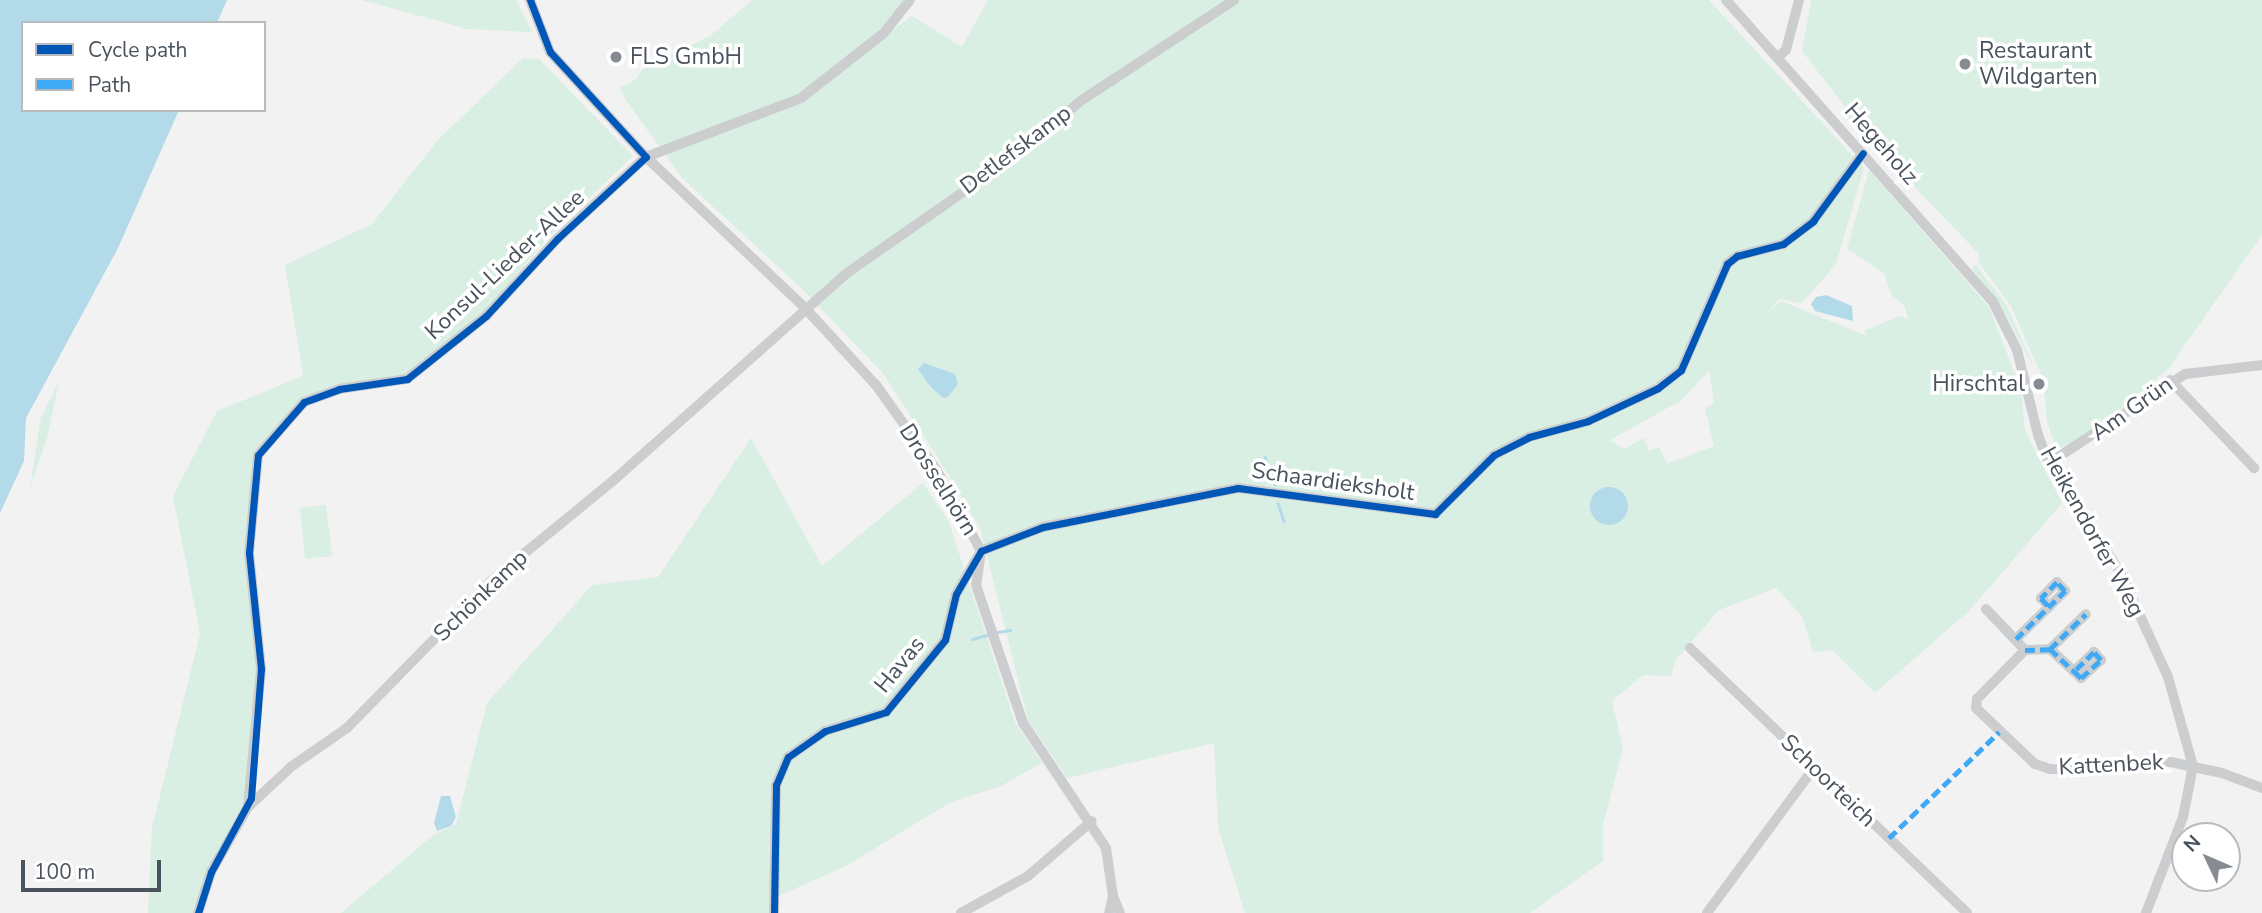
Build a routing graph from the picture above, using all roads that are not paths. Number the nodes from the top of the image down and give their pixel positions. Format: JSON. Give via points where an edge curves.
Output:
{"nodes":[{"id":1,"x":530,"y":0,"type":"edge"},
{"id":2,"x":910,"y":0,"type":"edge"},
{"id":3,"x":1234,"y":0,"type":"edge"},
{"id":4,"x":1726,"y":0,"type":"edge"},
{"id":5,"x":1799,"y":0,"type":"edge"},
{"id":6,"x":1779,"y":56,"type":"junction"},
{"id":7,"x":1863,"y":153,"type":"junction"},
{"id":8,"x":646,"y":158,"type":"junction"},
{"id":9,"x":806,"y":309,"type":"junction"},
{"id":10,"x":2262,"y":365,"type":"edge"},
{"id":11,"x":2170,"y":380,"type":"junction"},
{"id":12,"x":2028,"y":387,"type":"joint"},
{"id":13,"x":2049,"y":463,"type":"junction"},
{"id":14,"x":2254,"y":468,"type":"dead end"},
{"id":15,"x":981,"y":551,"type":"junction"},
{"id":16,"x":2049,"y":607,"type":"dead end"},
{"id":17,"x":1986,"y":608,"type":"dead end"},
{"id":18,"x":2086,"y":614,"type":"dead end"},
{"id":19,"x":2016,"y":639,"type":"junction"},
{"id":20,"x":1690,"y":648,"type":"dead end"},
{"id":21,"x":2050,"y":649,"type":"junction"},
{"id":22,"x":2025,"y":650,"type":"junction"},
{"id":23,"x":2074,"y":671,"type":"dead end"},
{"id":24,"x":2193,"y":766,"type":"junction"},
{"id":25,"x":1814,"y":768,"type":"junction"},
{"id":26,"x":2262,"y":788,"type":"edge"},
{"id":27,"x":248,"y":807,"type":"junction"},
{"id":28,"x":1091,"y":821,"type":"junction"},
{"id":29,"x":1114,"y":896,"type":"junction"},
{"id":30,"x":198,"y":913,"type":"edge"},
{"id":31,"x":774,"y":913,"type":"edge"},
{"id":32,"x":961,"y":913,"type":"edge"},
{"id":33,"x":1109,"y":913,"type":"edge"},
{"id":34,"x":1121,"y":913,"type":"edge"},
{"id":35,"x":1707,"y":913,"type":"edge"},
{"id":36,"x":1966,"y":913,"type":"edge"},
{"id":37,"x":2146,"y":913,"type":"edge"}],
"edges":[{"from":1,"to":8,"type":"street","name":"Drosselhörn","via":[[550,52]]},
{"from":2,"to":8,"type":"street","name":"Konsul-Lieder-Allee","via":[[884,33],[801,98]]},
{"from":3,"to":9,"type":"street","name":"Detlefskamp","via":[[1082,100],[1013,157],[847,273]]},
{"from":4,"to":6,"type":"street","name":"Hegeholz"},
{"from":5,"to":6,"type":"street","via":[[1786,50]]},
{"from":6,"to":7,"type":"street","name":"Hegeholz"},
{"from":7,"to":12,"type":"street","name":"Hegeholz","via":[[1993,302],[2017,349]]},
{"from":7,"to":15,"type":"street","name":"Schaardieksholt","via":[[1813,221],[1783,244],[1737,256],[1727,264],[1681,370],[1658,388],[1588,421],[1529,437],[1494,455],[1435,514],[1238,488],[1043,527]]},
{"from":8,"to":9,"type":"street","name":"Drosselhörn"},
{"from":8,"to":27,"type":"street","name":"Konsul-Lieder-Allee","via":[[486,316],[407,379],[339,389],[304,402],[258,455],[249,553],[261,669]]},
{"from":9,"to":15,"type":"street","name":"Drosselhörn","via":[[876,385],[936,469]]},
{"from":9,"to":27,"type":"street","name":"Schönkamp","via":[[493,579],[346,728],[292,766]]},
{"from":10,"to":11,"type":"street","name":"Am Grün","via":[[2203,369]]},
{"from":11,"to":13,"type":"street","name":"Am Grün","via":[[2109,427]]},
{"from":11,"to":14,"type":"street"},
{"from":12,"to":13,"type":"street","name":"Heikendorfer Weg"},
{"from":13,"to":24,"type":"street","name":"Heikendorfer Weg","via":[[2120,572],[2168,677]]},
{"from":15,"to":28,"type":"street","name":"Drosselhörn","via":[[976,585],[1023,723]]},
{"from":15,"to":31,"type":"street","name":"Havas","via":[[956,594],[945,640],[886,712],[825,731],[788,757],[776,785]]},
{"from":16,"to":19,"type":"street"},
{"from":17,"to":19,"type":"street"},
{"from":18,"to":21,"type":"street"},
{"from":19,"to":22,"type":"street"},
{"from":20,"to":25,"type":"street","name":"Schoorteich"},
{"from":21,"to":22,"type":"street"},
{"from":21,"to":23,"type":"street"},
{"from":22,"to":24,"type":"street","name":"Kattenbek","via":[[1977,699],[1976,708],[2035,764],[2078,770],[2160,762]]},
{"from":24,"to":26,"type":"street"},
{"from":24,"to":37,"type":"street","name":"Heikendorfer Weg","via":[[2183,817]]},
{"from":25,"to":35,"type":"street"},
{"from":25,"to":36,"type":"street","name":"Schoorteich"},
{"from":27,"to":30,"type":"street","name":"Schönkamp","via":[[211,872]]},
{"from":28,"to":29,"type":"street","name":"Drosselhörn","via":[[1106,848]]},
{"from":28,"to":32,"type":"street","via":[[1028,876]]},
{"from":29,"to":33,"type":"street","name":"Drosselhörn"},
{"from":29,"to":34,"type":"street"}]}
